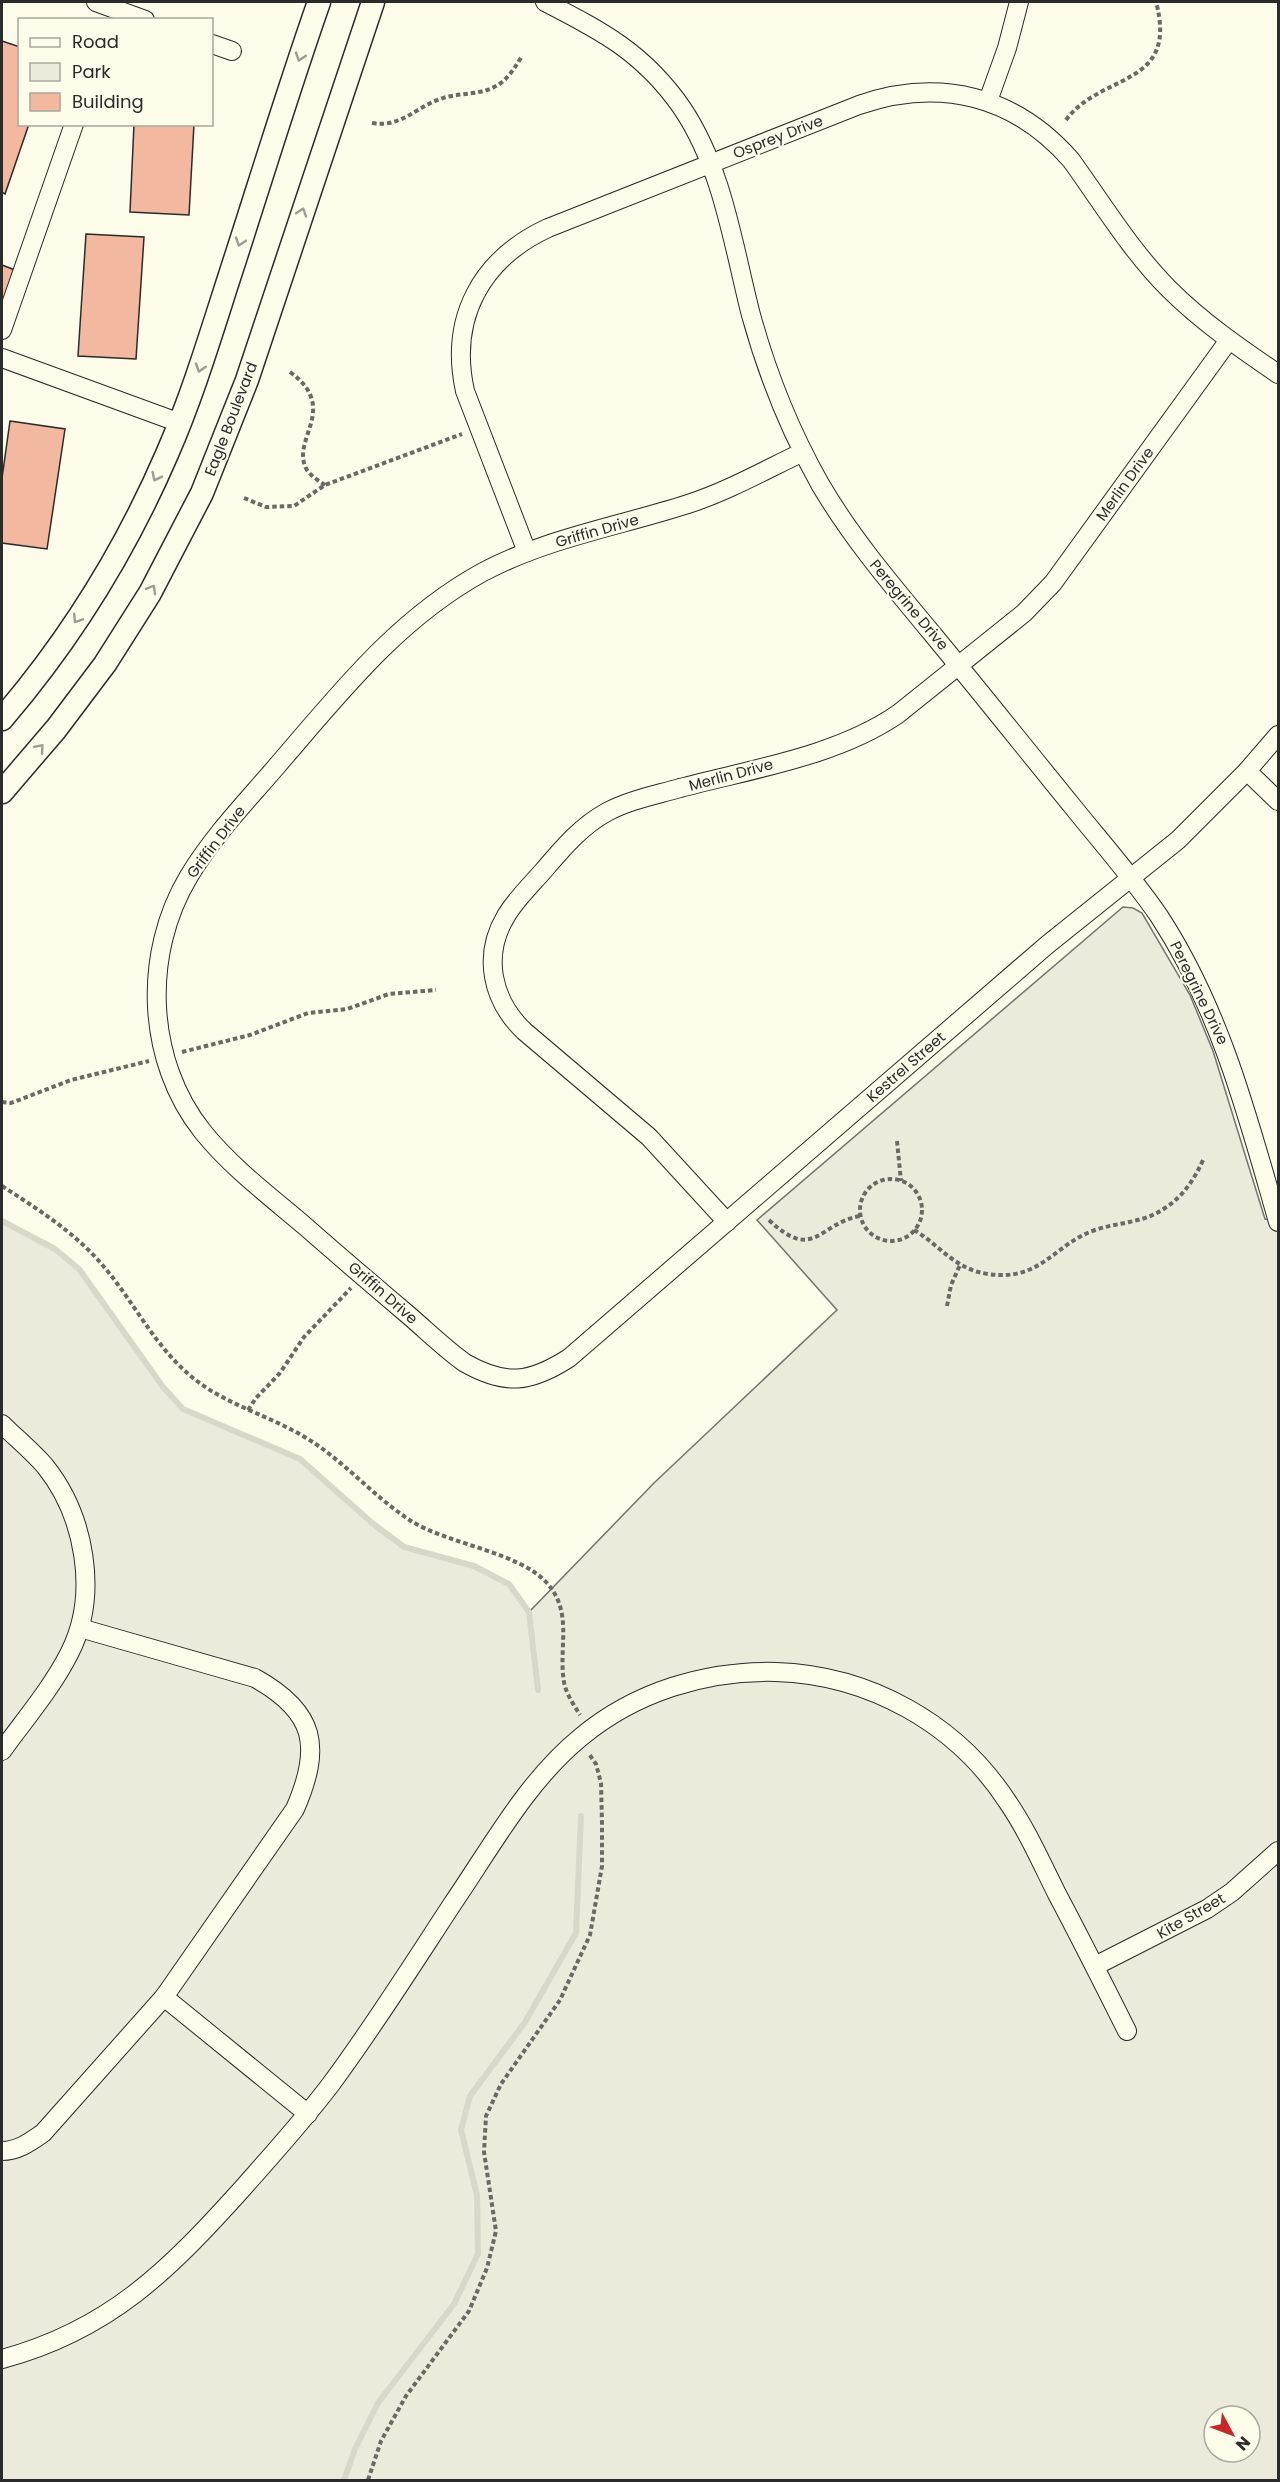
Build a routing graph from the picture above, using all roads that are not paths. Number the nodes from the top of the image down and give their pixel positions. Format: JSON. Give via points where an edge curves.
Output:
{"nodes":[{"id":1,"x":96,"y":2,"type":"edge"},
{"id":2,"x":319,"y":2,"type":"edge"},
{"id":3,"x":385,"y":2,"type":"edge"},
{"id":4,"x":545,"y":2,"type":"edge"},
{"id":5,"x":1019,"y":2,"type":"edge"},
{"id":6,"x":370,"y":9,"type":"edge"},
{"id":7,"x":113,"y":14,"type":"edge"},
{"id":8,"x":134,"y":18,"type":"edge"},
{"id":9,"x":213,"y":44,"type":"edge"},
{"id":10,"x":231,"y":51,"type":"dead end"},
{"id":11,"x":988,"y":101,"type":"junction"},
{"id":12,"x":73,"y":126,"type":"edge"},
{"id":13,"x":711,"y":163,"type":"junction"},
{"id":14,"x":2,"y":330,"type":"edge"},
{"id":15,"x":1229,"y":340,"type":"junction"},
{"id":16,"x":2,"y":358,"type":"edge"},
{"id":17,"x":1278,"y":374,"type":"edge"},
{"id":18,"x":180,"y":423,"type":"junction"},
{"id":19,"x":803,"y":452,"type":"junction"},
{"id":20,"x":527,"y":552,"type":"junction"},
{"id":21,"x":958,"y":665,"type":"junction"},
{"id":22,"x":2,"y":720,"type":"edge"},
{"id":23,"x":1278,"y":735,"type":"edge"},
{"id":24,"x":1247,"y":771,"type":"junction"},
{"id":25,"x":2,"y":792,"type":"edge"},
{"id":26,"x":1278,"y":801,"type":"edge"},
{"id":27,"x":1131,"y":879,"type":"junction"},
{"id":28,"x":1277,"y":1213,"type":"edge"},
{"id":29,"x":727,"y":1222,"type":"junction"},
{"id":30,"x":521,"y":1380,"type":"joint"},
{"id":31,"x":2,"y":1425,"type":"edge"},
{"id":32,"x":80,"y":1628,"type":"junction"},
{"id":33,"x":2,"y":1750,"type":"edge"},
{"id":34,"x":1278,"y":1851,"type":"edge"},
{"id":35,"x":1095,"y":1966,"type":"junction"},
{"id":36,"x":164,"y":1997,"type":"junction"},
{"id":37,"x":1127,"y":2031,"type":"dead end"},
{"id":38,"x":308,"y":2114,"type":"junction"},
{"id":39,"x":2,"y":2151,"type":"edge"},
{"id":40,"x":2,"y":2359,"type":"edge"}],
"edges":[{"from":1,"to":7,"type":"street"},
{"from":2,"to":18,"type":"street","one_way":true},
{"from":3,"to":6,"type":"street"},
{"from":4,"to":13,"type":"street","name":"Peregrine Drive","via":[[594,26],[645,64],[684,112]]},
{"from":5,"to":11,"type":"street"},
{"from":25,"to":6,"type":"street","name":"Eagle Boulevard","one_way":true,"via":[[105,664],[150,594],[202,493],[247,380]]},
{"from":7,"to":8,"type":"street"},
{"from":9,"to":10,"type":"street"},
{"from":11,"to":13,"type":"street","name":"Osprey Drive","via":[[945,93],[897,94]]},
{"from":11,"to":15,"type":"street","name":"Osprey Drive","via":[[1030,123],[1059,147],[1152,270],[1186,305]]},
{"from":12,"to":14,"type":"street"},
{"from":13,"to":19,"type":"street","name":"Peregrine Drive","via":[[758,337]]},
{"from":13,"to":20,"type":"street","name":"Osprey Drive","via":[[529,236],[500,259],[477,288],[463,324],[461,376]]},
{"from":15,"to":17,"type":"street","name":"Osprey Drive"},
{"from":15,"to":21,"type":"street","name":"Merlin Drive","via":[[1053,583],[1024,613]]},
{"from":16,"to":18,"type":"street"},
{"from":18,"to":22,"type":"street","one_way":true,"via":[[108,569],[49,659]]},
{"from":19,"to":20,"type":"street","name":"Griffin Drive","via":[[708,497]]},
{"from":19,"to":21,"type":"street","name":"Peregrine Drive","via":[[860,545]]},
{"from":20,"to":30,"type":"street","name":"Griffin Drive","via":[[465,582],[401,628],[363,665],[199,860],[177,898],[163,942],[157,987],[160,1034],[171,1077],[192,1118],[217,1149],[454,1354],[492,1376]]},
{"from":21,"to":27,"type":"street","name":"Peregrine Drive"},
{"from":21,"to":29,"type":"street","name":"Merlin Drive","via":[[882,726],[845,744],[640,799],[607,812],[564,846],[513,906],[499,930],[493,958],[495,987],[514,1022],[649,1137]]},
{"from":23,"to":24,"type":"street","name":"Kestrel Street"},
{"from":24,"to":26,"type":"street"},
{"from":24,"to":27,"type":"street","name":"Kestrel Street","via":[[1178,840]]},
{"from":27,"to":28,"type":"street","name":"Peregrine Drive","via":[[1173,938],[1213,1017]]},
{"from":27,"to":29,"type":"street","name":"Kestrel Street","via":[[1047,945]]},
{"from":29,"to":30,"type":"street","name":"Kestrel Street","via":[[569,1358]]},
{"from":31,"to":32,"type":"street","via":[[45,1467],[78,1528],[84,1560]]},
{"from":32,"to":33,"type":"street","via":[[54,1679]]},
{"from":32,"to":36,"type":"street","via":[[255,1678],[290,1701],[303,1717],[309,1737],[310,1763],[295,1809]]},
{"from":34,"to":35,"type":"street","name":"Kite Street","via":[[1207,1909]]},
{"from":35,"to":37,"type":"street"},
{"from":35,"to":38,"type":"street","via":[[1005,1797],[972,1757],[933,1725],[887,1697],[843,1681],[816,1675],[733,1672],[678,1684],[630,1704],[584,1734],[548,1768],[512,1814]]},
{"from":36,"to":38,"type":"street"},
{"from":36,"to":39,"type":"street","via":[[43,2133],[30,2143]]},
{"from":38,"to":40,"type":"street","via":[[194,2242],[142,2290],[83,2328]]}]}
